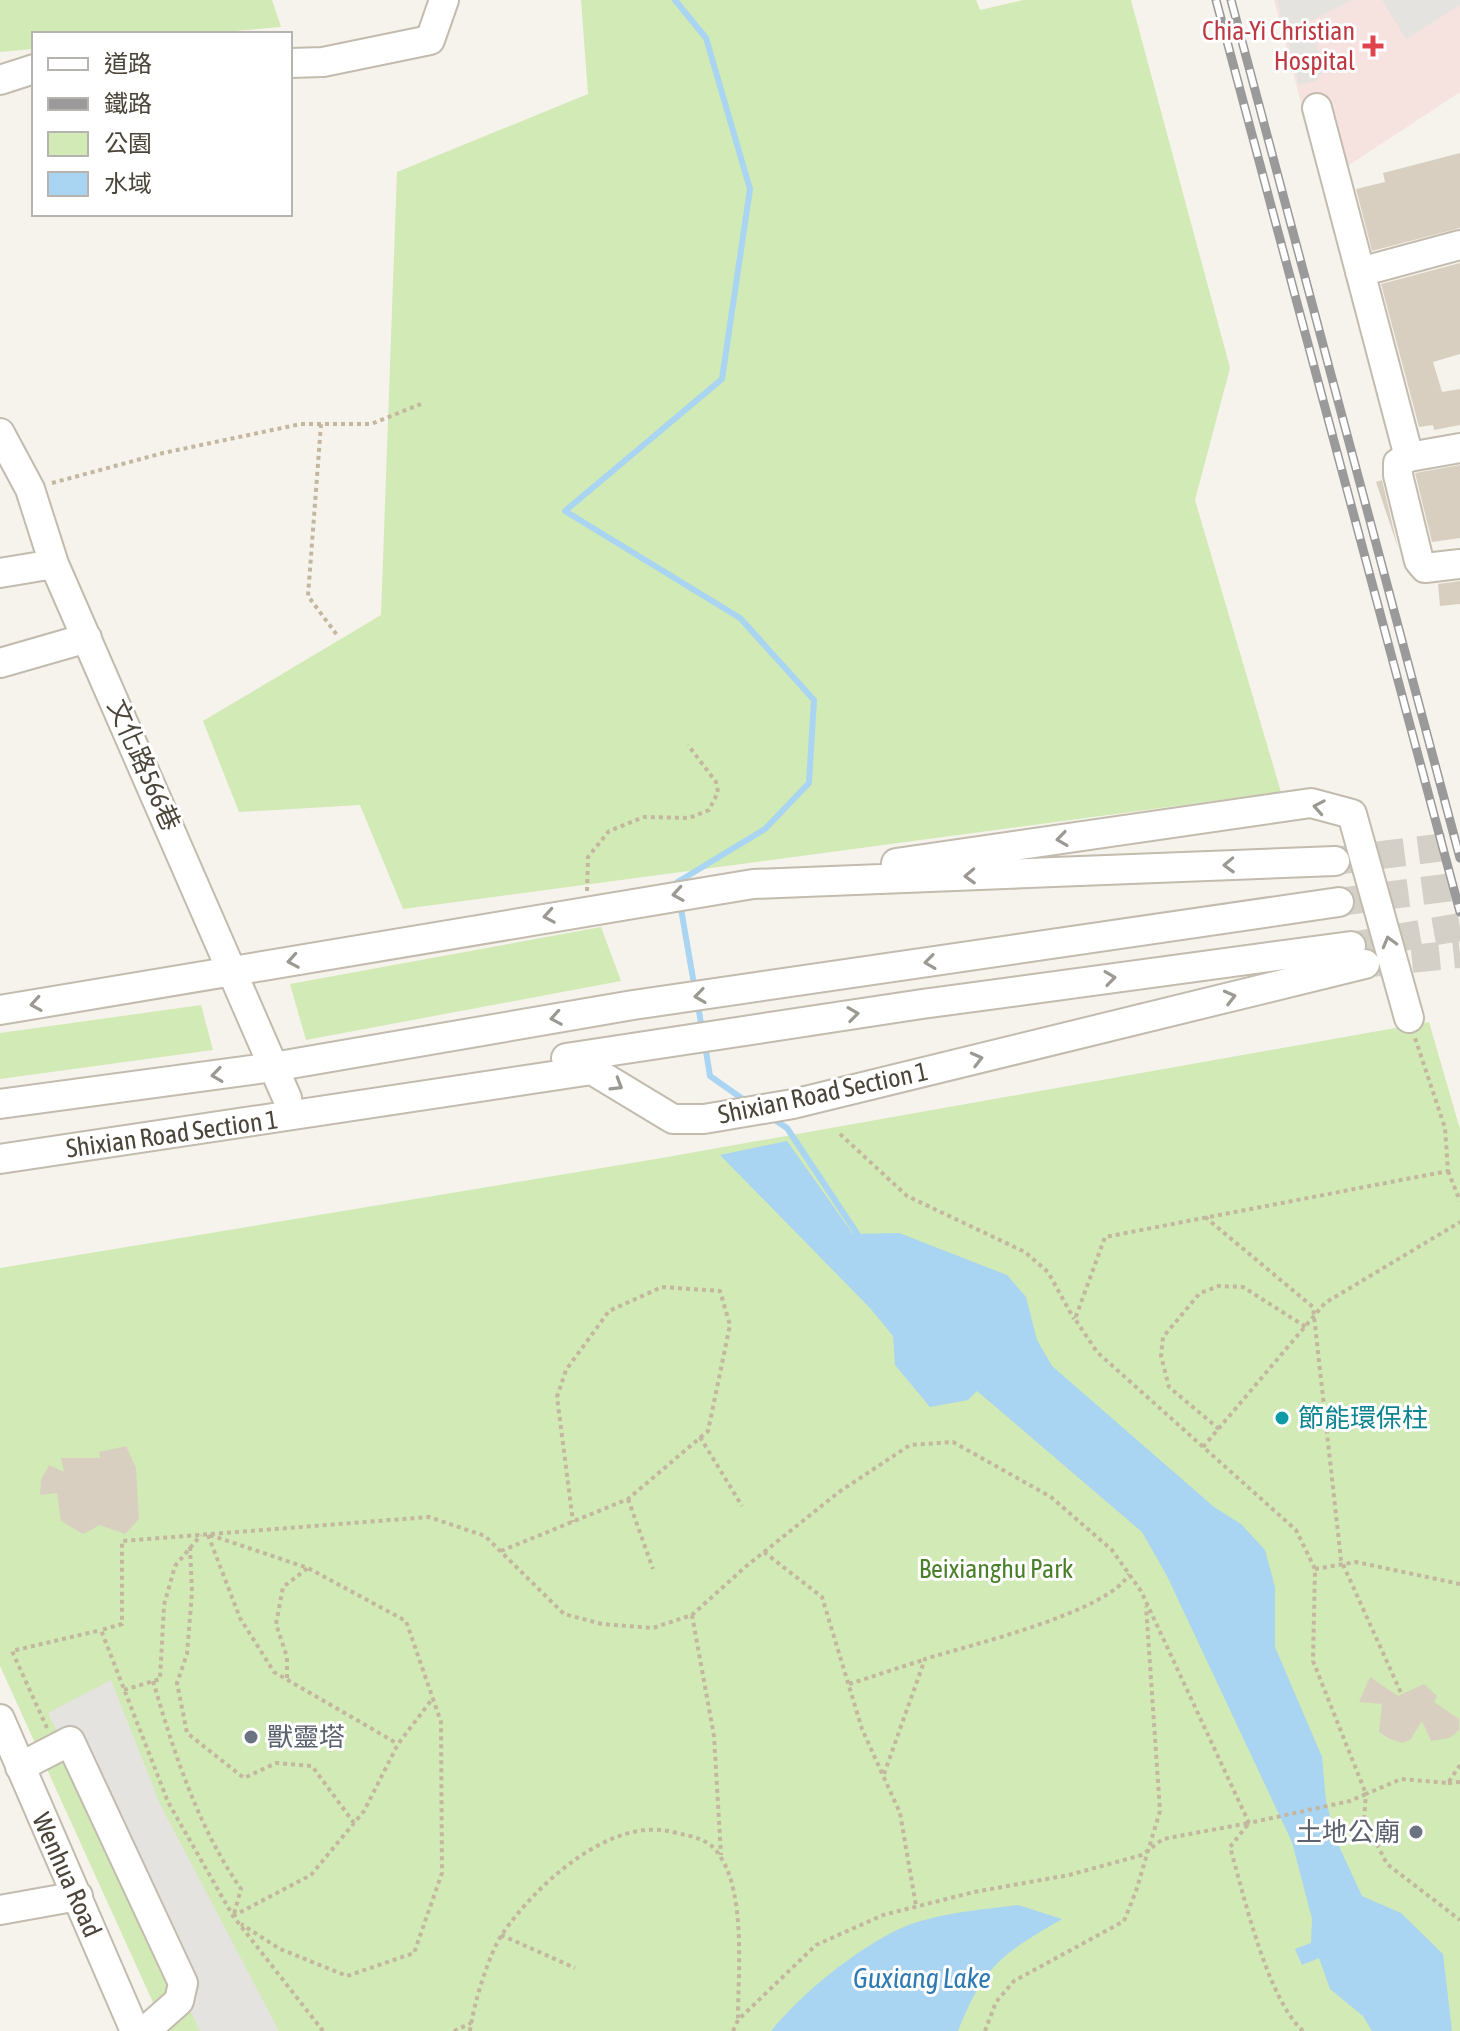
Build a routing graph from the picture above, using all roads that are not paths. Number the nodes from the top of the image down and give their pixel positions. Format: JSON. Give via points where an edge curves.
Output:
{"nodes":[{"id":1,"x":444,"y":0,"type":"edge"},
{"id":2,"x":292,"y":63,"type":"edge"},
{"id":3,"x":32,"y":70,"type":"edge"},
{"id":4,"x":0,"y":80,"type":"edge"},
{"id":5,"x":1317,"y":108,"type":"dead end"},
{"id":6,"x":1460,"y":245,"type":"edge"},
{"id":7,"x":1360,"y":272,"type":"junction"},
{"id":8,"x":0,"y":433,"type":"edge"},
{"id":9,"x":1460,"y":448,"type":"edge"},
{"id":10,"x":1409,"y":457,"type":"junction"},
{"id":11,"x":54,"y":564,"type":"junction"},
{"id":12,"x":1460,"y":564,"type":"edge"},
{"id":13,"x":0,"y":573,"type":"edge"},
{"id":14,"x":87,"y":638,"type":"junction"},
{"id":15,"x":0,"y":663,"type":"edge"},
{"id":16,"x":1335,"y":861,"type":"tunnel mouth"},
{"id":17,"x":742,"y":885,"type":"junction"},
{"id":18,"x":1339,"y":902,"type":"tunnel mouth"},
{"id":19,"x":231,"y":972,"type":"junction"},
{"id":20,"x":0,"y":1010,"type":"edge"},
{"id":21,"x":1409,"y":1018,"type":"road end"},
{"id":22,"x":273,"y":1067,"type":"junction"},
{"id":23,"x":287,"y":1098,"type":"junction"},
{"id":24,"x":0,"y":1104,"type":"edge"},
{"id":25,"x":0,"y":1144,"type":"edge"},
{"id":26,"x":0,"y":1159,"type":"edge"},
{"id":27,"x":0,"y":1719,"type":"edge"},
{"id":28,"x":12,"y":1761,"type":"edge"},
{"id":29,"x":78,"y":1896,"type":"junction"},
{"id":30,"x":0,"y":1910,"type":"edge"},
{"id":31,"x":135,"y":2031,"type":"edge"},
{"id":32,"x":145,"y":2031,"type":"edge"}],
"edges":[{"from":1,"to":2,"type":"street","via":[[430,40],[323,62]]},
{"from":3,"to":4,"type":"street"},
{"from":5,"to":7,"type":"street"},
{"from":6,"to":7,"type":"street"},
{"from":7,"to":10,"type":"street"},
{"from":8,"to":11,"type":"street","name":"文化路566巷","via":[[30,489]]},
{"from":9,"to":10,"type":"street"},
{"from":10,"to":12,"type":"street","via":[[1398,463],[1398,475],[1419,561],[1425,568]]},
{"from":11,"to":13,"type":"street"},
{"from":11,"to":14,"type":"street","name":"文化路566巷"},
{"from":14,"to":15,"type":"street"},
{"from":14,"to":19,"type":"street","name":"文化路566巷"},
{"from":16,"to":17,"type":"street","one_way":true},
{"from":17,"to":19,"type":"street","one_way":true},
{"from":21,"to":17,"type":"street","one_way":true,"via":[[1352,814],[1311,803]]},
{"from":18,"to":22,"type":"street","name":"Shixian Road Section 1","one_way":true,"via":[[633,1005]]},
{"from":19,"to":20,"type":"street","one_way":true},
{"from":19,"to":22,"type":"street","name":"文化路566巷"},
{"from":22,"to":23,"type":"street","name":"文化路566巷"},
{"from":22,"to":24,"type":"street","name":"Shixian Road Section 1","one_way":true},
{"from":23,"to":25,"type":"street","name":"Shixian Road Section 1"},
{"from":26,"to":23,"type":"street","name":"Shixian Road Section 1","one_way":true,"via":[[592,1070],[673,1119],[704,1119],[793,1104],[1358,955],[776,1026]]},
{"from":27,"to":28,"type":"street","name":"Wenhua Road"},
{"from":28,"to":29,"type":"street","name":"Wenhua Road"},
{"from":28,"to":32,"type":"street","via":[[70,1741],[183,1983],[179,2001]]},
{"from":29,"to":30,"type":"street"},
{"from":29,"to":31,"type":"street","name":"Wenhua Road"}]}
